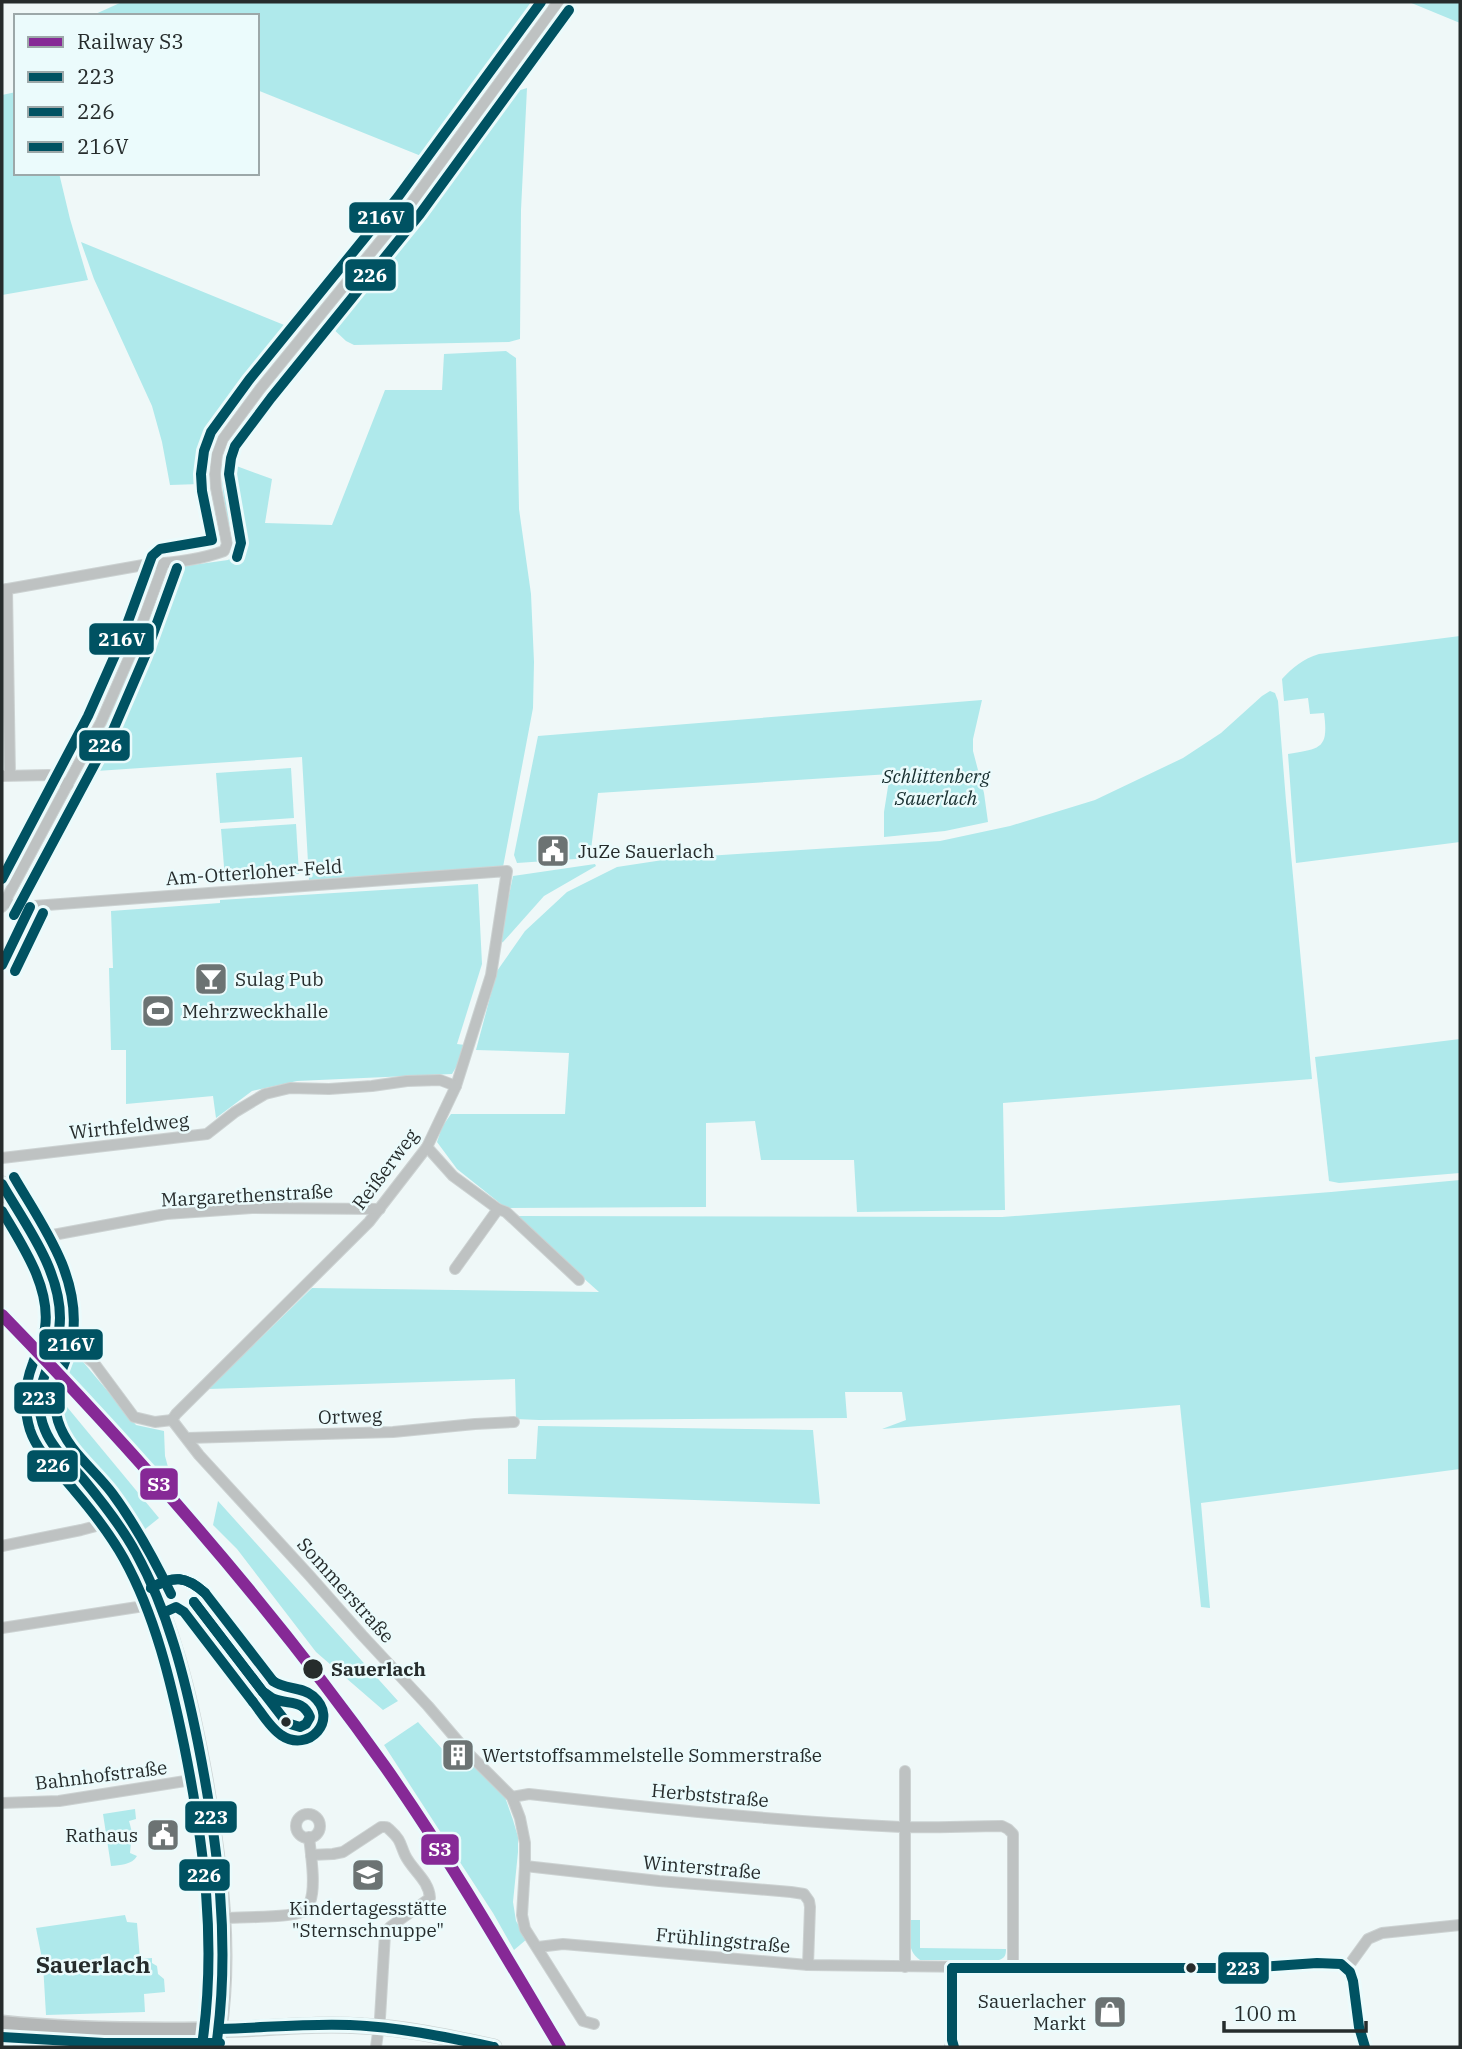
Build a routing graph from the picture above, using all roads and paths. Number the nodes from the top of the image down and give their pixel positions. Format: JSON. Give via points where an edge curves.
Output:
{"nodes":[{"id":1,"x":558,"y":2,"type":"edge"},
{"id":2,"x":164,"y":564,"type":"junction"},
{"id":3,"x":4,"y":590,"type":"edge"},
{"id":4,"x":6,"y":776,"type":"edge"},
{"id":5,"x":68,"y":785,"type":"junction"},
{"id":6,"x":507,"y":871,"type":"joint"},
{"id":7,"x":3,"y":905,"type":"edge"},
{"id":8,"x":456,"y":1086,"type":"junction"},
{"id":9,"x":427,"y":1147,"type":"junction"},
{"id":10,"x":2,"y":1158,"type":"edge"},
{"id":11,"x":2,"y":1184,"type":"edge"},
{"id":12,"x":380,"y":1209,"type":"junction"},
{"id":13,"x":498,"y":1209,"type":"junction"},
{"id":14,"x":34,"y":1241,"type":"junction"},
{"id":15,"x":455,"y":1269,"type":"dead end"},
{"id":16,"x":579,"y":1280,"type":"dead end"},
{"id":17,"x":57,"y":1339,"type":"junction"},
{"id":18,"x":172,"y":1420,"type":"junction"},
{"id":19,"x":514,"y":1422,"type":"dead end"},
{"id":20,"x":187,"y":1438,"type":"junction"},
{"id":21,"x":115,"y":1521,"type":"junction"},
{"id":22,"x":2,"y":1546,"type":"edge"},
{"id":23,"x":158,"y":1600,"type":"junction"},
{"id":24,"x":2,"y":1628,"type":"edge"},
{"id":25,"x":905,"y":1771,"type":"dead end"},
{"id":26,"x":204,"y":1779,"type":"junction"},
{"id":27,"x":512,"y":1797,"type":"junction"},
{"id":28,"x":2,"y":1803,"type":"edge"},
{"id":29,"x":905,"y":1827,"type":"junction"},
{"id":30,"x":309,"y":1837,"type":"dead end"},
{"id":31,"x":311,"y":1855,"type":"junction"},
{"id":32,"x":525,"y":1866,"type":"junction"},
{"id":33,"x":223,"y":1918,"type":"junction"},
{"id":34,"x":1460,"y":1925,"type":"edge"},
{"id":35,"x":538,"y":1947,"type":"junction"},
{"id":36,"x":808,"y":1965,"type":"junction"},
{"id":37,"x":905,"y":1967,"type":"junction"},
{"id":38,"x":952,"y":1968,"type":"junction"},
{"id":39,"x":1013,"y":1968,"type":"junction"},
{"id":40,"x":1347,"y":1968,"type":"junction"},
{"id":41,"x":9,"y":2024,"type":"edge"},
{"id":42,"x":594,"y":2024,"type":"dead end"},
{"id":43,"x":379,"y":2027,"type":"junction"},
{"id":44,"x":1359,"y":2027,"type":"junction"},
{"id":45,"x":220,"y":2029,"type":"junction"},
{"id":46,"x":952,"y":2045,"type":"edge"},
{"id":47,"x":19,"y":2047,"type":"edge"},
{"id":48,"x":216,"y":2047,"type":"edge"},
{"id":49,"x":376,"y":2047,"type":"edge"},
{"id":50,"x":494,"y":2047,"type":"edge"},
{"id":51,"x":1354,"y":2047,"type":"edge"},
{"id":52,"x":1364,"y":2047,"type":"edge"}],
"edges":[{"from":1,"to":2,"type":"street","via":[[409,206],[223,439],[215,474],[227,544],[224,551]]},
{"from":2,"to":3,"type":"street"},
{"from":2,"to":5,"type":"street","via":[[127,663]]},
{"from":3,"to":4,"type":"street"},
{"from":4,"to":5,"type":"street","via":[[49,775]]},
{"from":5,"to":7,"type":"street"},
{"from":6,"to":7,"type":"street","name":"Am-Otterloher-Feld","via":[[30,907]]},
{"from":6,"to":8,"type":"street","name":"Reißerweg","via":[[491,975]]},
{"from":8,"to":9,"type":"street","name":"Reißerweg"},
{"from":8,"to":10,"type":"street","name":"Wirthfeldweg","via":[[440,1080],[290,1088],[265,1094],[207,1134]]},
{"from":9,"to":12,"type":"street","name":"Reißerweg"},
{"from":9,"to":13,"type":"street","via":[[453,1176]]},
{"from":11,"to":14,"type":"main road"},
{"from":12,"to":14,"type":"street","name":"Margarethenstraße","via":[[252,1208],[166,1214]]},
{"from":12,"to":18,"type":"street","name":"Reißerweg"},
{"from":13,"to":15,"type":"street"},
{"from":13,"to":16,"type":"street"},
{"from":14,"to":17,"type":"main road","via":[[60,1302]]},
{"from":17,"to":18,"type":"street","via":[[94,1363],[134,1417]]},
{"from":17,"to":21,"type":"main road","via":[[41,1378],[39,1411],[58,1450]]},
{"from":18,"to":20,"type":"street","name":"Sommerstraße"},
{"from":19,"to":20,"type":"street","name":"Ortweg","via":[[393,1432]]},
{"from":20,"to":27,"type":"street","name":"Sommerstraße"},
{"from":21,"to":22,"type":"street"},
{"from":21,"to":23,"type":"main road"},
{"from":23,"to":24,"type":"street"},
{"from":23,"to":26,"type":"main road","via":[[175,1644]]},
{"from":25,"to":29,"type":"street"},
{"from":26,"to":28,"type":"street","name":"Bahnhofstraße","via":[[59,1801]]},
{"from":26,"to":33,"type":"main road"},
{"from":27,"to":29,"type":"street","name":"Herbststraße","via":[[529,1794],[706,1814]]},
{"from":27,"to":32,"type":"street","name":"Sommerstraße","via":[[523,1830]]},
{"from":29,"to":37,"type":"street"},
{"from":29,"to":39,"type":"street","name":"Herbststraße","via":[[1002,1826],[1013,1834]]},
{"from":30,"to":31,"type":"street"},
{"from":31,"to":33,"type":"street","via":[[311,1899],[304,1911]]},
{"from":31,"to":43,"type":"street","via":[[343,1852],[385,1826],[402,1844],[429,1889],[430,1898],[385,1934]]},
{"from":32,"to":35,"type":"street","name":"Sommerstraße","via":[[522,1915],[525,1929]]},
{"from":32,"to":36,"type":"street","name":"Winterstraße","via":[[804,1894],[810,1907]]},
{"from":33,"to":45,"type":"main road"},
{"from":34,"to":40,"type":"street","via":[[1382,1933],[1368,1940]]},
{"from":35,"to":36,"type":"street","name":"Frühlingstraße","via":[[563,1944]]},
{"from":35,"to":42,"type":"street","name":"Sommerstraße","via":[[583,2021]]},
{"from":36,"to":37,"type":"street","name":"Frühlingstraße"},
{"from":37,"to":38,"type":"street"},
{"from":38,"to":39,"type":"street"},
{"from":38,"to":46,"type":"street"},
{"from":39,"to":40,"type":"street","via":[[1245,1968],[1317,1963]]},
{"from":40,"to":44,"type":"street"},
{"from":41,"to":45,"type":"main road"},
{"from":41,"to":47,"type":"street"},
{"from":43,"to":45,"type":"main road"},
{"from":43,"to":49,"type":"street"},
{"from":43,"to":50,"type":"main road"},
{"from":44,"to":51,"type":"street"},
{"from":44,"to":52,"type":"street"},
{"from":45,"to":48,"type":"main road"}]}
